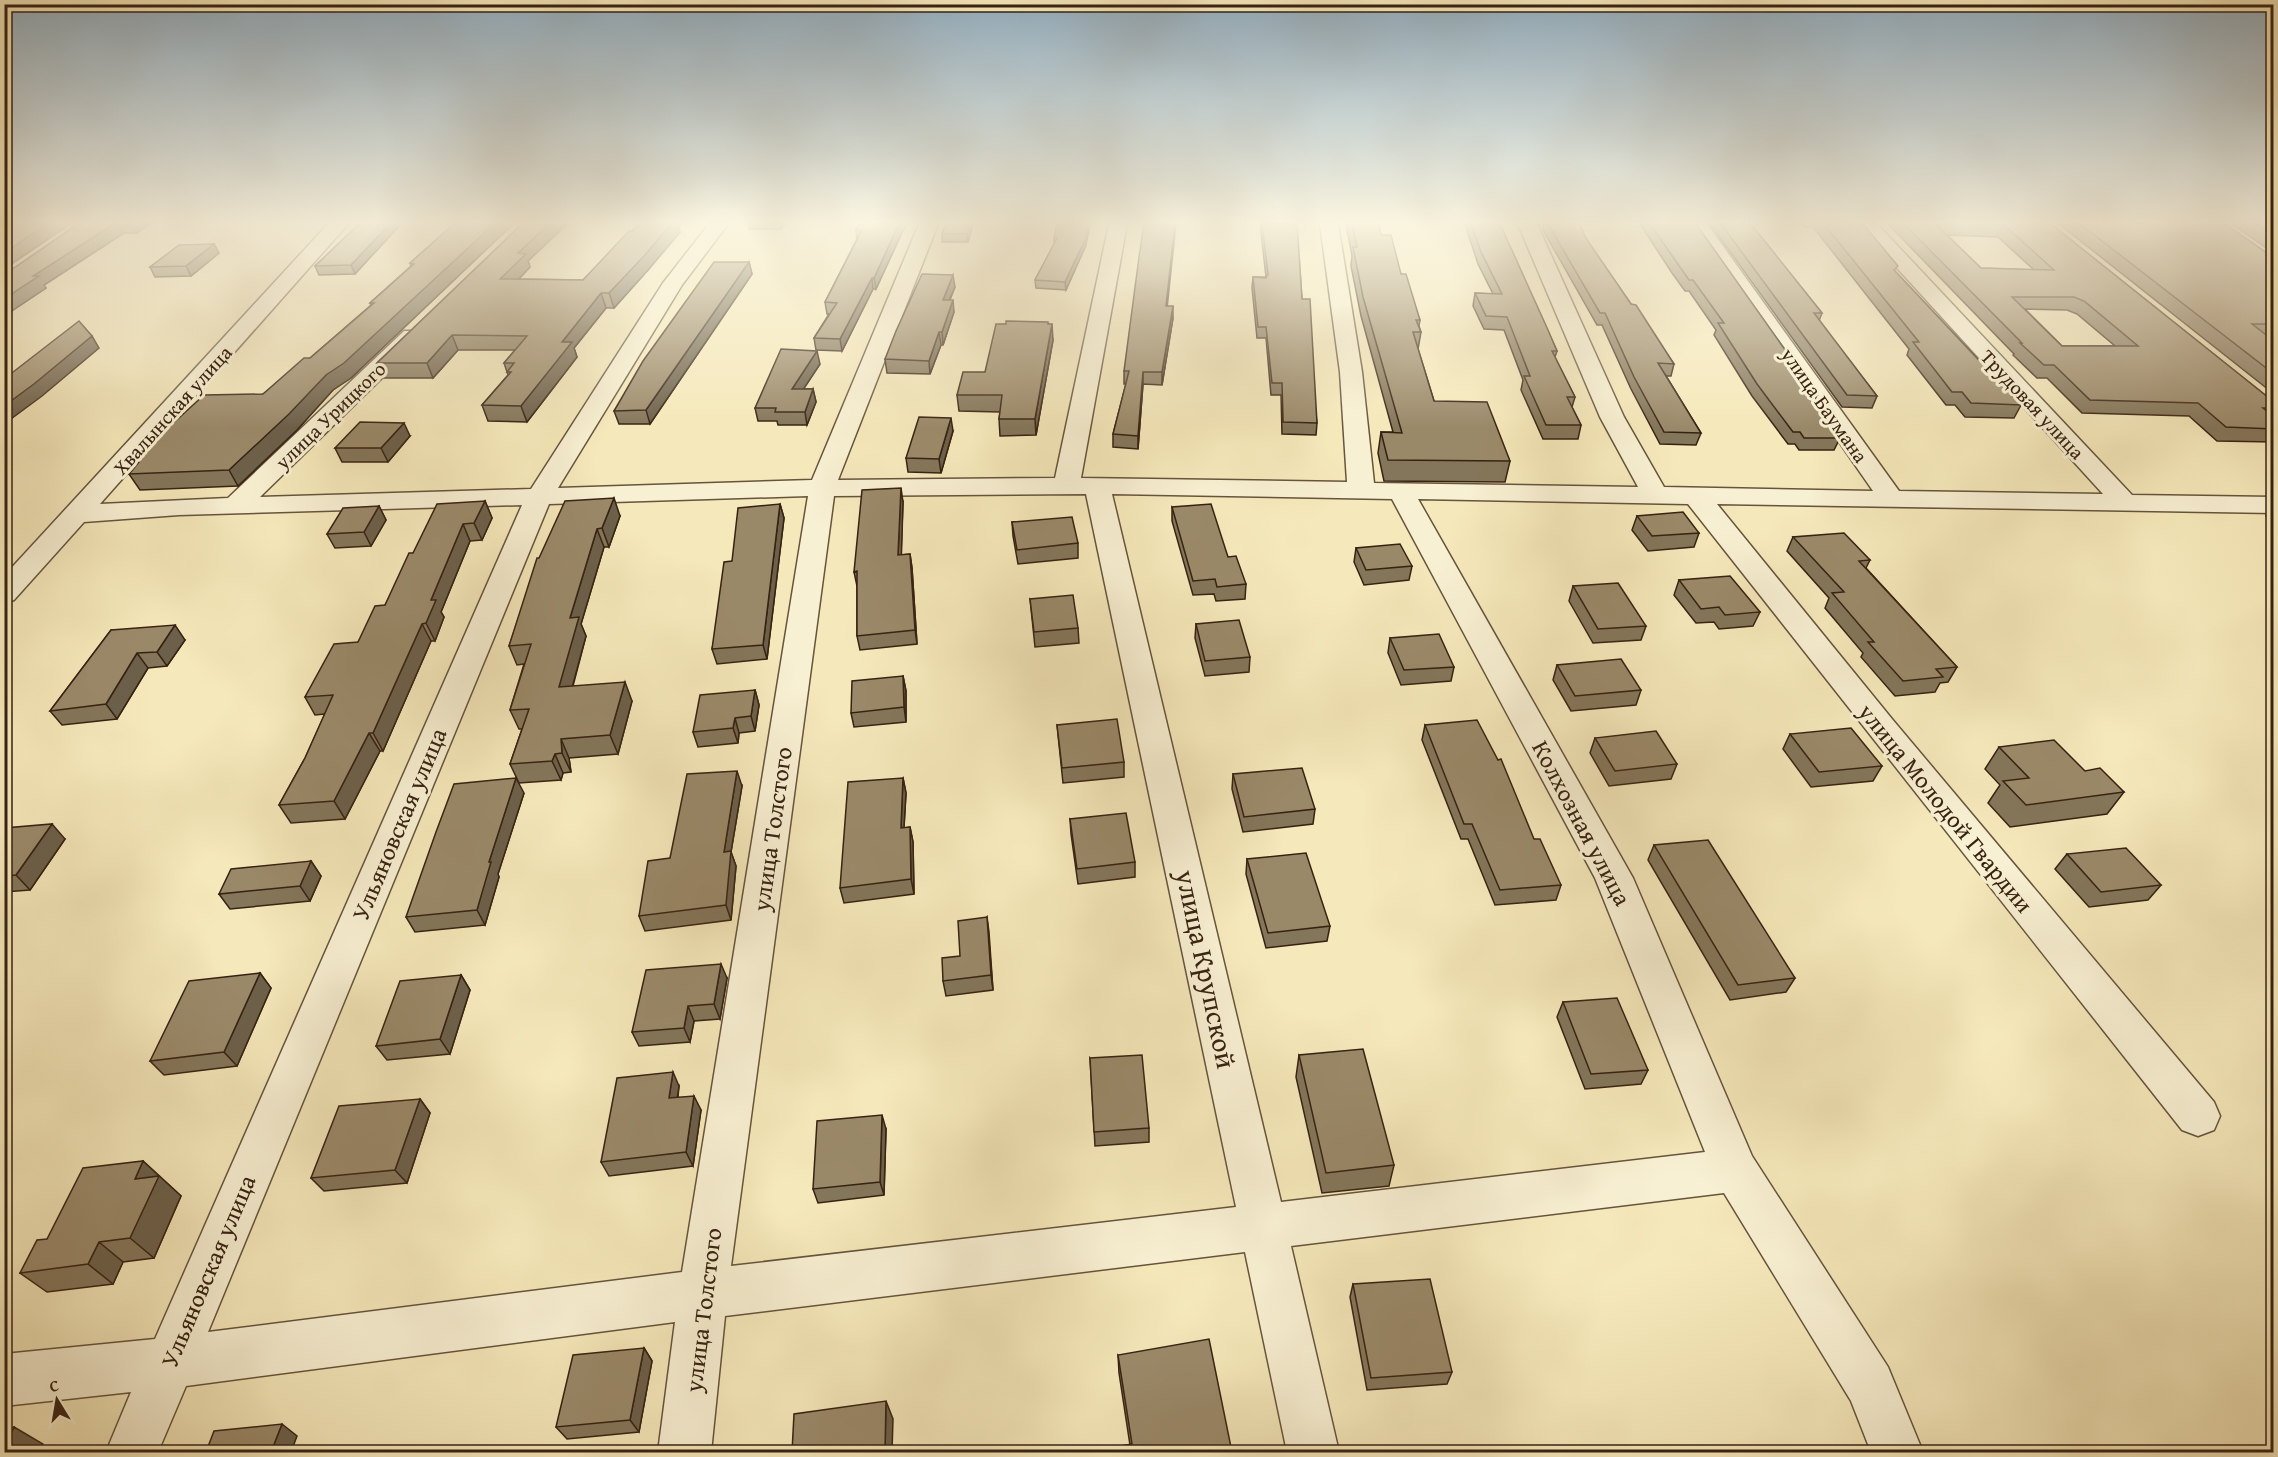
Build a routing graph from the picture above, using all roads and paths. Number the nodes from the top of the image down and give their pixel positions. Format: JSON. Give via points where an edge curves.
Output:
{"nodes":[{"id":1,"x":278,"y":292,"type":"edge"},
{"id":2,"x":667,"y":292,"type":"edge"},
{"id":3,"x":901,"y":292,"type":"edge"},
{"id":4,"x":1108,"y":292,"type":"edge"},
{"id":5,"x":1339,"y":292,"type":"edge"},
{"id":6,"x":1557,"y":292,"type":"edge"},
{"id":7,"x":1745,"y":292,"type":"edge"},
{"id":8,"x":1929,"y":292,"type":"edge"},
{"id":9,"x":424,"y":324,"type":"edge"},
{"id":10,"x":1081,"y":487,"type":"junction"},
{"id":11,"x":822,"y":488,"type":"junction"},
{"id":12,"x":1361,"y":489,"type":"junction"},
{"id":13,"x":1400,"y":490,"type":"junction"},
{"id":14,"x":1655,"y":495,"type":"junction"},
{"id":15,"x":539,"y":496,"type":"junction"},
{"id":16,"x":1698,"y":498,"type":"junction"},
{"id":17,"x":1891,"y":498,"type":"junction"},
{"id":18,"x":2126,"y":504,"type":"junction"},
{"id":19,"x":236,"y":505,"type":"junction"},
{"id":20,"x":2274,"y":506,"type":"edge"},
{"id":21,"x":78,"y":514,"type":"junction"},
{"id":22,"x":5,"y":593,"type":"edge"},
{"id":23,"x":2198,"y":1116,"type":"dead end"},
{"id":24,"x":1735,"y":1170,"type":"junction"},
{"id":25,"x":1264,"y":1226,"type":"junction"},
{"id":26,"x":703,"y":1294,"type":"junction"},
{"id":27,"x":168,"y":1363,"type":"junction"},
{"id":28,"x":4,"y":1380,"type":"edge"},
{"id":29,"x":132,"y":1452,"type":"edge"},
{"id":30,"x":685,"y":1452,"type":"edge"},
{"id":31,"x":1313,"y":1452,"type":"edge"},
{"id":32,"x":1897,"y":1452,"type":"edge"}],
"edges":[{"from":1,"to":21,"type":"street","name":"Хвалынская улица"},
{"from":2,"to":15,"type":"street","name":"Ульяновская улица"},
{"from":3,"to":11,"type":"street","name":"улица Толстого"},
{"from":4,"to":10,"type":"street","name":"улица Крупской"},
{"from":5,"to":12,"type":"street"},
{"from":6,"to":14,"type":"street","via":[[1612,417]]},
{"from":7,"to":17,"type":"street","name":"улица Баумана"},
{"from":8,"to":18,"type":"street","name":"Трудовая улица"},
{"from":9,"to":19,"type":"street","name":"улица Урицкого"},
{"from":10,"to":11,"type":"street"},
{"from":10,"to":12,"type":"street"},
{"from":10,"to":25,"type":"street","name":"улица Крупской","via":[[1113,543]]},
{"from":11,"to":15,"type":"street"},
{"from":11,"to":26,"type":"street","name":"улица Толстого"},
{"from":12,"to":13,"type":"street"},
{"from":13,"to":14,"type":"street"},
{"from":13,"to":24,"type":"street","name":"Колхозная улица","via":[[1614,878]]},
{"from":14,"to":16,"type":"street"},
{"from":15,"to":19,"type":"street"},
{"from":15,"to":27,"type":"street","name":"Ульяновская улица"},
{"from":16,"to":17,"type":"street"},
{"from":16,"to":23,"type":"street","name":"улица Молодой Гвардии"},
{"from":17,"to":18,"type":"street"},
{"from":18,"to":20,"type":"street"},
{"from":19,"to":21,"type":"street"},
{"from":21,"to":22,"type":"street","name":"Хвалынская улица"},
{"from":24,"to":25,"type":"street"},
{"from":24,"to":32,"type":"street","name":"Колхозная улица","via":[[1870,1385]]},
{"from":25,"to":26,"type":"street"},
{"from":25,"to":31,"type":"street","name":"улица Крупской"},
{"from":26,"to":27,"type":"street"},
{"from":26,"to":30,"type":"street","name":"улица Толстого"},
{"from":27,"to":28,"type":"street"},
{"from":27,"to":29,"type":"street","name":"Ульяновская улица"}]}
